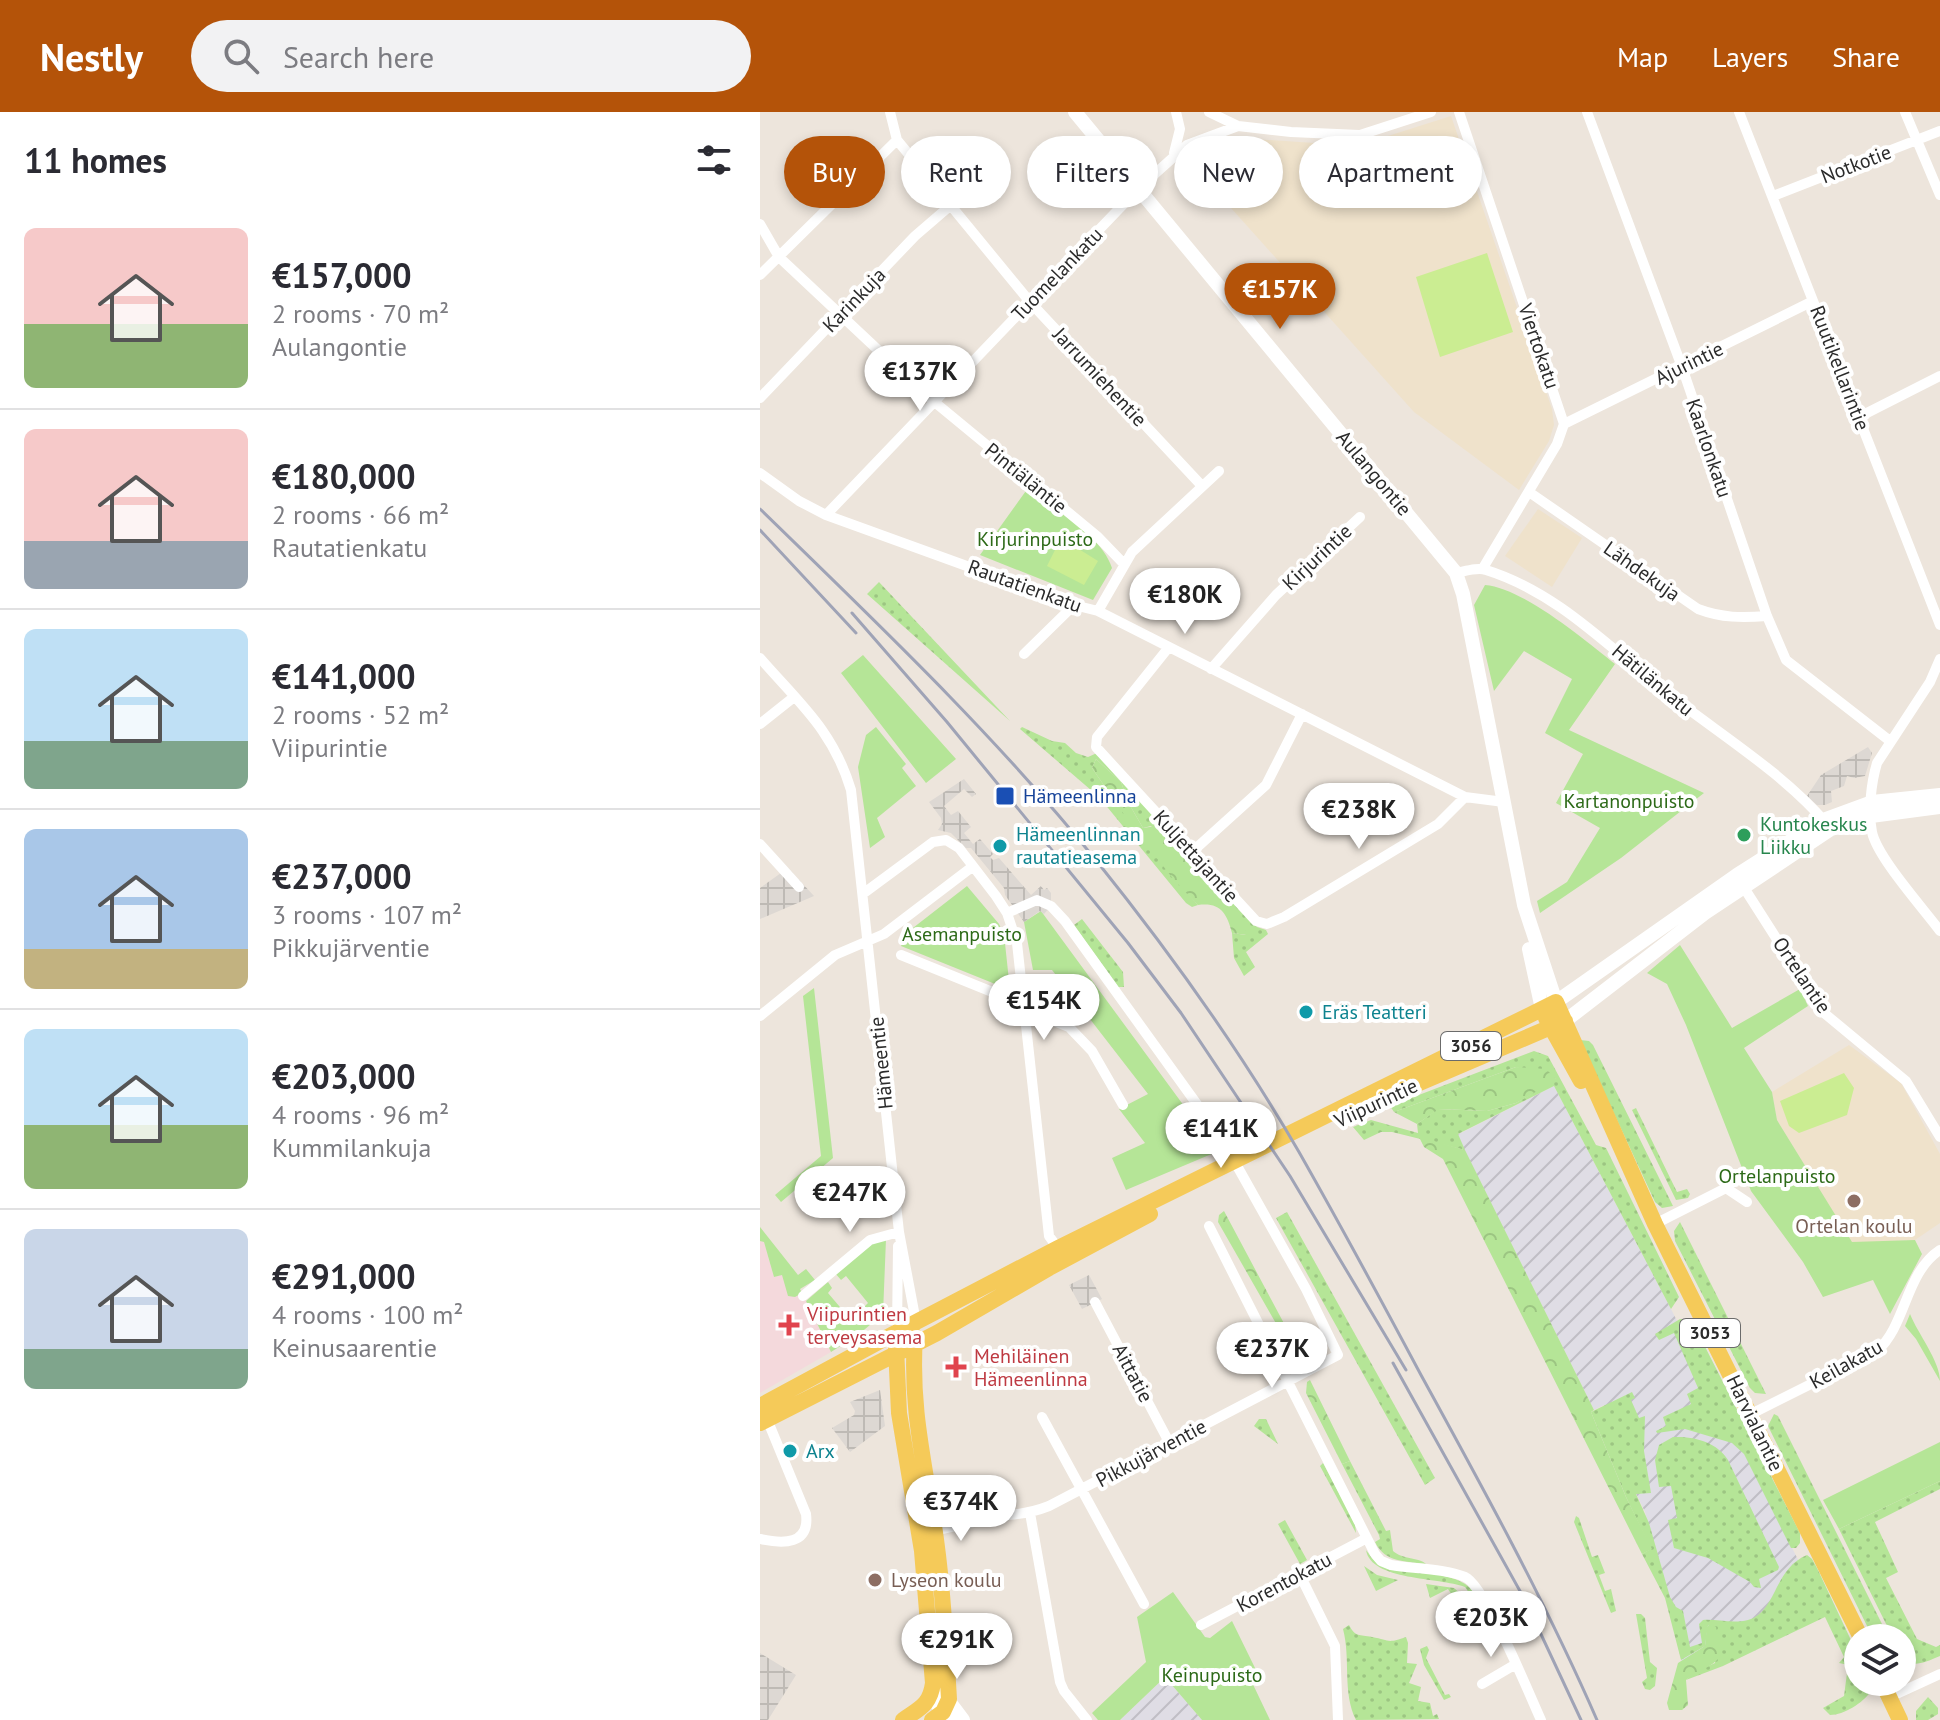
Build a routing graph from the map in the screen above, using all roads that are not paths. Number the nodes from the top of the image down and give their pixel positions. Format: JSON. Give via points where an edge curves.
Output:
{"nodes":[{"id":1,"x":890,"y":112,"type":"edge"},
{"id":2,"x":1075,"y":112,"type":"edge"},
{"id":3,"x":1176,"y":112,"type":"edge"},
{"id":4,"x":1209,"y":112,"type":"edge"},
{"id":5,"x":1431,"y":112,"type":"edge"},
{"id":6,"x":1459,"y":112,"type":"edge"},
{"id":7,"x":1587,"y":112,"type":"edge"},
{"id":8,"x":1739,"y":112,"type":"edge"},
{"id":9,"x":1905,"y":112,"type":"edge"},
{"id":10,"x":1238,"y":126,"type":"junction"},
{"id":11,"x":1940,"y":131,"type":"edge"},
{"id":12,"x":1095,"y":136,"type":"edge"},
{"id":13,"x":897,"y":140,"type":"junction"},
{"id":14,"x":1917,"y":141,"type":"junction"},
{"id":15,"x":901,"y":145,"type":"edge"},
{"id":16,"x":1172,"y":157,"type":"junction"},
{"id":17,"x":1158,"y":170,"type":"edge"},
{"id":18,"x":1940,"y":195,"type":"edge"},
{"id":19,"x":1773,"y":196,"type":"junction"},
{"id":20,"x":948,"y":208,"type":"edge"},
{"id":21,"x":953,"y":208,"type":"edge"},
{"id":22,"x":1120,"y":208,"type":"edge"},
{"id":23,"x":1154,"y":208,"type":"edge"},
{"id":24,"x":760,"y":224,"type":"edge"},
{"id":25,"x":779,"y":257,"type":"junction"},
{"id":26,"x":760,"y":275,"type":"edge"},
{"id":27,"x":1813,"y":301,"type":"junction"},
{"id":28,"x":1030,"y":302,"type":"junction"},
{"id":29,"x":839,"y":314,"type":"junction"},
{"id":30,"x":1682,"y":367,"type":"junction"},
{"id":31,"x":1940,"y":376,"type":"edge"},
{"id":32,"x":760,"y":398,"type":"edge"},
{"id":33,"x":935,"y":403,"type":"junction"},
{"id":34,"x":1859,"y":417,"type":"junction"},
{"id":35,"x":1564,"y":424,"type":"junction"},
{"id":36,"x":1219,"y":471,"type":"dead end"},
{"id":37,"x":760,"y":473,"type":"edge"},
{"id":38,"x":1202,"y":486,"type":"junction"},
{"id":39,"x":1529,"y":492,"type":"junction"},
{"id":40,"x":826,"y":515,"type":"junction"},
{"id":41,"x":1360,"y":517,"type":"dead end"},
{"id":42,"x":1124,"y":564,"type":"junction"},
{"id":43,"x":1483,"y":568,"type":"junction"},
{"id":44,"x":1456,"y":573,"type":"junction"},
{"id":45,"x":1074,"y":605,"type":"junction"},
{"id":46,"x":1098,"y":611,"type":"junction"},
{"id":47,"x":1767,"y":616,"type":"junction"},
{"id":48,"x":1940,"y":625,"type":"edge"},
{"id":49,"x":1169,"y":647,"type":"junction"},
{"id":50,"x":1024,"y":654,"type":"dead end"},
{"id":51,"x":760,"y":658,"type":"edge"},
{"id":52,"x":1940,"y":659,"type":"edge"},
{"id":53,"x":1211,"y":669,"type":"junction"},
{"id":54,"x":1935,"y":681,"type":"edge"},
{"id":55,"x":794,"y":697,"type":"junction"},
{"id":56,"x":1302,"y":714,"type":"junction"},
{"id":57,"x":760,"y":724,"type":"edge"},
{"id":58,"x":1890,"y":741,"type":"junction"},
{"id":59,"x":1940,"y":795,"type":"edge"},
{"id":60,"x":1465,"y":797,"type":"junction"},
{"id":61,"x":1504,"y":802,"type":"junction"},
{"id":62,"x":1940,"y":807,"type":"edge"},
{"id":63,"x":1872,"y":809,"type":"junction"},
{"id":64,"x":1827,"y":824,"type":"junction"},
{"id":65,"x":760,"y":844,"type":"edge"},
{"id":66,"x":1193,"y":851,"type":"junction"},
{"id":67,"x":972,"y":867,"type":"junction"},
{"id":68,"x":1740,"y":881,"type":"junction"},
{"id":69,"x":799,"y":887,"type":"dead end"},
{"id":70,"x":864,"y":893,"type":"junction"},
{"id":71,"x":1007,"y":913,"type":"junction"},
{"id":72,"x":1940,"y":931,"type":"edge"},
{"id":73,"x":868,"y":940,"type":"junction"},
{"id":74,"x":901,"y":955,"type":"dead end"},
{"id":75,"x":1023,"y":1006,"type":"junction"},
{"id":76,"x":1549,"y":1006,"type":"junction"},
{"id":77,"x":760,"y":1016,"type":"edge"},
{"id":78,"x":1557,"y":1024,"type":"junction"},
{"id":79,"x":1387,"y":1092,"type":"junction"},
{"id":80,"x":1123,"y":1105,"type":"dead end"},
{"id":81,"x":1940,"y":1137,"type":"edge"},
{"id":82,"x":1747,"y":1202,"type":"dead end"},
{"id":83,"x":1655,"y":1224,"type":"junction"},
{"id":84,"x":1209,"y":1226,"type":"dead end"},
{"id":85,"x":899,"y":1232,"type":"junction"},
{"id":86,"x":1940,"y":1250,"type":"edge"},
{"id":87,"x":1062,"y":1253,"type":"junction"},
{"id":88,"x":803,"y":1296,"type":"dead end"},
{"id":89,"x":1095,"y":1302,"type":"dead end"},
{"id":90,"x":916,"y":1322,"type":"junction"},
{"id":91,"x":897,"y":1332,"type":"junction"},
{"id":92,"x":915,"y":1345,"type":"junction"},
{"id":93,"x":896,"y":1354,"type":"junction"},
{"id":94,"x":1287,"y":1381,"type":"junction"},
{"id":95,"x":1751,"y":1414,"type":"junction"},
{"id":96,"x":762,"y":1416,"type":"edge"},
{"id":97,"x":1042,"y":1417,"type":"dead end"},
{"id":98,"x":1170,"y":1444,"type":"junction"},
{"id":99,"x":1083,"y":1489,"type":"junction"},
{"id":100,"x":1030,"y":1513,"type":"junction"},
{"id":101,"x":997,"y":1517,"type":"junction"},
{"id":102,"x":925,"y":1524,"type":"junction"},
{"id":103,"x":1367,"y":1538,"type":"junction"},
{"id":104,"x":760,"y":1539,"type":"edge"},
{"id":105,"x":1300,"y":1575,"type":"junction"},
{"id":106,"x":1144,"y":1604,"type":"dead end"},
{"id":107,"x":1854,"y":1624,"type":"edge"},
{"id":108,"x":1201,"y":1625,"type":"dead end"},
{"id":109,"x":1516,"y":1664,"type":"junction"},
{"id":110,"x":1940,"y":1674,"type":"edge"},
{"id":111,"x":1916,"y":1681,"type":"edge"},
{"id":112,"x":1482,"y":1684,"type":"dead end"},
{"id":113,"x":1889,"y":1696,"type":"edge"},
{"id":114,"x":931,"y":1697,"type":"junction"},
{"id":115,"x":944,"y":1713,"type":"edge"},
{"id":116,"x":903,"y":1720,"type":"edge"},
{"id":117,"x":963,"y":1720,"type":"edge"},
{"id":118,"x":1087,"y":1720,"type":"edge"},
{"id":119,"x":1338,"y":1720,"type":"edge"},
{"id":120,"x":1541,"y":1720,"type":"edge"},
{"id":121,"x":1900,"y":1720,"type":"edge"}],
"edges":[{"from":1,"to":13,"type":"street","name":"Jarrumiehentie"},
{"from":2,"to":12,"type":"main road","name":"Aulangontie"},
{"from":3,"to":16,"type":"street","via":[[1180,129]]},
{"from":4,"to":10,"type":"street","name":"Tuomelankatu"},
{"from":5,"to":10,"type":"street","name":"Tuomelankatu","via":[[1360,135]]},
{"from":6,"to":35,"type":"street","name":"Viertokatu"},
{"from":7,"to":30,"type":"street","name":"Kaarlonkatu"},
{"from":8,"to":19,"type":"street","name":"Ruutikellarintie"},
{"from":9,"to":14,"type":"street"},
{"from":10,"to":16,"type":"street","name":"Tuomelankatu","via":[[1187,145]]},
{"from":11,"to":14,"type":"street","name":"Notkotie"},
{"from":13,"to":15,"type":"street","name":"Jarrumiehentie"},
{"from":13,"to":25,"type":"street"},
{"from":14,"to":18,"type":"street"},
{"from":14,"to":19,"type":"street","name":"Notkotie"},
{"from":16,"to":17,"type":"street","name":"Tuomelankatu"},
{"from":19,"to":27,"type":"street","name":"Ruutikellarintie"},
{"from":20,"to":29,"type":"street","name":"Karinkuja"},
{"from":21,"to":28,"type":"street","name":"Jarrumiehentie"},
{"from":22,"to":28,"type":"street","name":"Tuomelankatu"},
{"from":23,"to":44,"type":"main road","name":"Aulangontie"},
{"from":24,"to":25,"type":"street","name":"Pintiäläntie"},
{"from":25,"to":26,"type":"street"},
{"from":25,"to":29,"type":"street","name":"Pintiäläntie"},
{"from":27,"to":30,"type":"street","name":"Ajurintie"},
{"from":27,"to":34,"type":"street","name":"Ruutikellarintie"},
{"from":28,"to":33,"type":"street","name":"Tuomelankatu"},
{"from":28,"to":38,"type":"street","name":"Jarrumiehentie"},
{"from":29,"to":32,"type":"street","name":"Karinkuja"},
{"from":29,"to":33,"type":"street","name":"Pintiäläntie"},
{"from":30,"to":35,"type":"street","name":"Ajurintie"},
{"from":30,"to":47,"type":"street","name":"Kaarlonkatu"},
{"from":31,"to":34,"type":"street"},
{"from":33,"to":40,"type":"street","name":"Tuomelankatu"},
{"from":33,"to":42,"type":"street","name":"Pintiäläntie"},
{"from":34,"to":48,"type":"street","name":"Ruutikellarintie"},
{"from":35,"to":39,"type":"street"},
{"from":36,"to":38,"type":"street"},
{"from":37,"to":40,"type":"street","name":"Rautatienkatu"},
{"from":38,"to":42,"type":"street"},
{"from":39,"to":43,"type":"street"},
{"from":39,"to":47,"type":"street","name":"Lähdekuja","via":[[1698,609],[1737,619]]},
{"from":40,"to":45,"type":"street","name":"Rautatienkatu"},
{"from":41,"to":53,"type":"street","name":"Kirjurintie","via":[[1276,595]]},
{"from":42,"to":46,"type":"street"},
{"from":43,"to":44,"type":"street"},
{"from":43,"to":64,"type":"street","name":"Hätilänkatu","via":[[1569,613],[1615,647],[1661,689],[1764,766]]},
{"from":44,"to":61,"type":"main road","name":"Aulangontie"},
{"from":45,"to":46,"type":"street","name":"Rautatienkatu"},
{"from":45,"to":50,"type":"street"},
{"from":46,"to":49,"type":"street","name":"Rautatienkatu"},
{"from":47,"to":58,"type":"street","name":"Kaarlonkatu","via":[[1786,660]]},
{"from":49,"to":53,"type":"street","name":"Rautatienkatu"},
{"from":49,"to":66,"type":"street","name":"Kuljettajantie","via":[[1097,737],[1096,747]]},
{"from":51,"to":55,"type":"street","name":"Hämeentie"},
{"from":52,"to":54,"type":"street"},
{"from":53,"to":56,"type":"street","name":"Rautatienkatu"},
{"from":54,"to":58,"type":"street"},
{"from":55,"to":57,"type":"street"},
{"from":55,"to":70,"type":"street","name":"Hämeentie","via":[[826,732],[841,760],[851,790]]},
{"from":56,"to":60,"type":"street","name":"Rautatienkatu"},
{"from":56,"to":66,"type":"street","via":[[1266,785]]},
{"from":58,"to":63,"type":"street","via":[[1874,774]]},
{"from":59,"to":63,"type":"main road","name":"Viipurintie","number":"3056"},
{"from":60,"to":61,"type":"street","name":"Rautatienkatu"},
{"from":60,"to":66,"type":"street","name":"Kuljettajantie","via":[[1438,824],[1267,924],[1245,911]]},
{"from":61,"to":76,"type":"main road","name":"Aulangontie"},
{"from":62,"to":63,"type":"main road","name":"Viipurintie","number":"3056"},
{"from":63,"to":64,"type":"main road","name":"Viipurintie","number":"3056"},
{"from":63,"to":72,"type":"street","via":[[1872,833],[1879,850]]},
{"from":64,"to":68,"type":"main road","name":"Viipurintie","number":"3056"},
{"from":65,"to":69,"type":"street"},
{"from":67,"to":70,"type":"street","via":[[953,843],[939,840]]},
{"from":67,"to":71,"type":"street"},
{"from":67,"to":73,"type":"street","via":[[900,923]]},
{"from":68,"to":76,"type":"main road","name":"Viipurintie","number":"3056"},
{"from":68,"to":78,"type":"main road","name":"Viipurintie","number":"3056"},
{"from":68,"to":81,"type":"street","name":"Ortelantie","via":[[1824,1013],[1906,1081]]},
{"from":70,"to":73,"type":"street","name":"Hämeentie"},
{"from":71,"to":75,"type":"street","via":[[1017,943]]},
{"from":71,"to":94,"type":"street","name":"Pikkujärventie","via":[[1031,900],[1051,906],[1222,1139],[1338,1355]]},
{"from":73,"to":77,"type":"street","via":[[835,955]]},
{"from":73,"to":85,"type":"street","name":"Hämeentie"},
{"from":74,"to":75,"type":"street"},
{"from":75,"to":80,"type":"street","via":[[1080,1036]]},
{"from":75,"to":87,"type":"street","via":[[1049,1236]]},
{"from":76,"to":78,"type":"main road","name":"Harvialantie"},
{"from":76,"to":79,"type":"main road","name":"Viipurintie","number":"3056"},
{"from":78,"to":79,"type":"main road","name":"Viipurintie","number":"3056"},
{"from":78,"to":83,"type":"main road","name":"Harvialantie","number":"3053"},
{"from":79,"to":87,"type":"main road","name":"Viipurintie","number":"3056"},
{"from":82,"to":83,"type":"street","via":[[1726,1188]]},
{"from":83,"to":95,"type":"main road","name":"Harvialantie","number":"3053"},
{"from":84,"to":94,"type":"street"},
{"from":85,"to":88,"type":"street","via":[[870,1240]]},
{"from":85,"to":90,"type":"street","name":"Hämeentie"},
{"from":85,"to":91,"type":"street","name":"Hämeentie"},
{"from":86,"to":95,"type":"street","name":"Keilakatu","via":[[1927,1259],[1889,1340],[1877,1351]]},
{"from":87,"to":90,"type":"main road","name":"Viipurintie","number":"3056"},
{"from":87,"to":92,"type":"main road","name":"Viipurintie","number":"3056"},
{"from":89,"to":98,"type":"street","name":"Aittatie"},
{"from":90,"to":91,"type":"main road","name":"Viipurintie","number":"3056"},
{"from":90,"to":92,"type":"main road","name":"Hämeentie"},
{"from":91,"to":93,"type":"main road","name":"Hämeentie"},
{"from":91,"to":96,"type":"main road","name":"Viipurintie"},
{"from":92,"to":93,"type":"main road","name":"Viipurintie"},
{"from":92,"to":102,"type":"main road","name":"Hämeentie"},
{"from":93,"to":96,"type":"main road","name":"Viipurintie"},
{"from":93,"to":102,"type":"main road","name":"Hämeentie","via":[[899,1413]]},
{"from":94,"to":98,"type":"street","name":"Pikkujärventie"},
{"from":94,"to":103,"type":"street"},
{"from":95,"to":107,"type":"main road","name":"Harvialantie","number":"3053"},
{"from":96,"to":104,"type":"street","via":[[807,1524],[789,1542]]},
{"from":97,"to":99,"type":"street"},
{"from":98,"to":99,"type":"street","name":"Pikkujärventie"},
{"from":99,"to":100,"type":"street","name":"Pikkujärventie"},
{"from":99,"to":106,"type":"street"},
{"from":100,"to":101,"type":"street","name":"Pikkujärventie"},
{"from":100,"to":118,"type":"street","via":[[1060,1682]]},
{"from":101,"to":102,"type":"street","name":"Pikkujärventie"},
{"from":101,"to":102,"type":"street","name":"Pikkujärventie"},
{"from":102,"to":114,"type":"main road"},
{"from":102,"to":115,"type":"main road"},
{"from":103,"to":105,"type":"street","name":"Korentokatu"},
{"from":103,"to":109,"type":"street","via":[[1376,1556],[1387,1563],[1474,1582]]},
{"from":105,"to":108,"type":"street","name":"Korentokatu"},
{"from":105,"to":119,"type":"street","via":[[1335,1646]]},
{"from":109,"to":112,"type":"street"},
{"from":109,"to":120,"type":"street"},
{"from":110,"to":111,"type":"street"},
{"from":113,"to":121,"type":"main road"},
{"from":114,"to":115,"type":"main road","via":[[938,1695]]},
{"from":114,"to":116,"type":"main road"},
{"from":115,"to":117,"type":"main road"}]}
